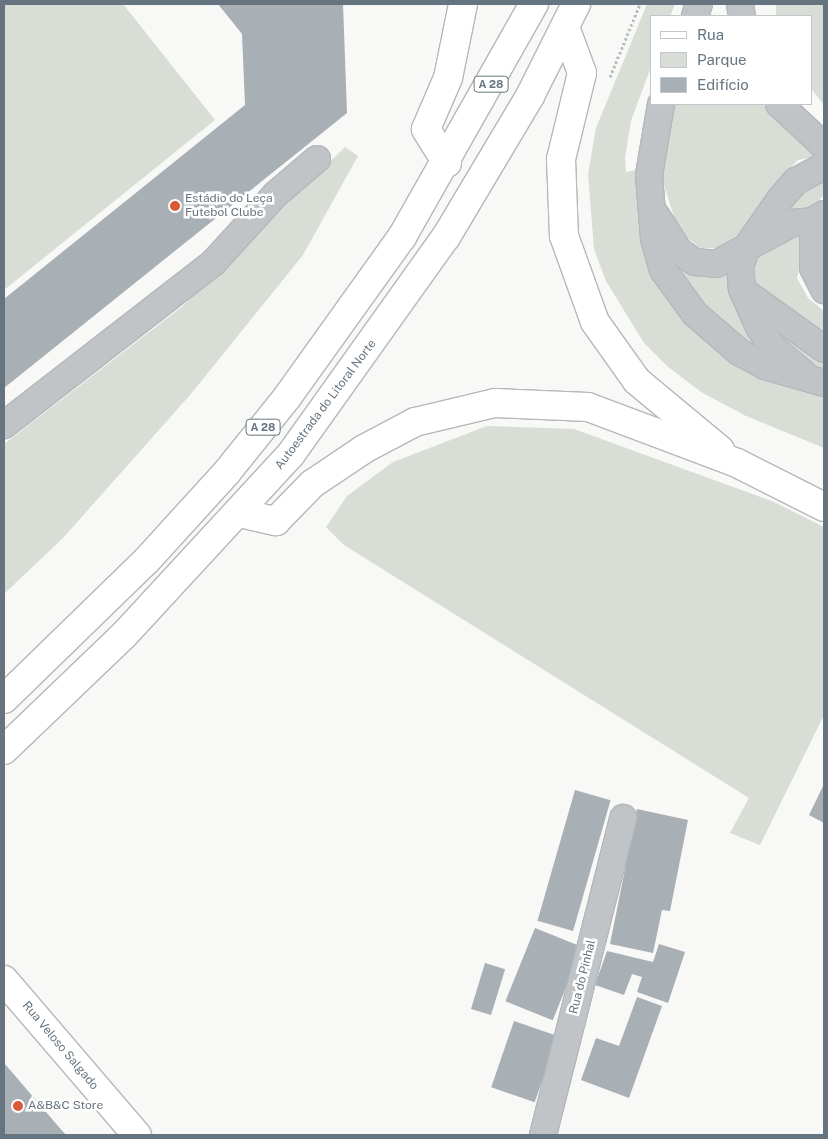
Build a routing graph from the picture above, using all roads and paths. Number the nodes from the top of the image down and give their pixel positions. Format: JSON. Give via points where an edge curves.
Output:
{"nodes":[{"id":1,"x":463,"y":4,"type":"edge"},
{"id":2,"x":534,"y":4,"type":"edge"},
{"id":3,"x":640,"y":4,"type":"edge"},
{"id":4,"x":570,"y":16,"type":"edge"},
{"id":5,"x":607,"y":84,"type":"dead end"},
{"id":6,"x":661,"y":105,"type":"edge"},
{"id":7,"x":779,"y":105,"type":"edge"},
{"id":8,"x":824,"y":146,"type":"edge"},
{"id":9,"x":317,"y":159,"type":"dead end"},
{"id":10,"x":447,"y":163,"type":"junction"},
{"id":11,"x":824,"y":166,"type":"edge"},
{"id":12,"x":650,"y":203,"type":"junction"},
{"id":13,"x":820,"y":220,"type":"edge"},
{"id":14,"x":746,"y":248,"type":"junction"},
{"id":15,"x":820,"y":250,"type":"edge"},
{"id":16,"x":742,"y":289,"type":"junction"},
{"id":17,"x":824,"y":290,"type":"edge"},
{"id":18,"x":824,"y":349,"type":"edge"},
{"id":19,"x":817,"y":381,"type":"edge"},
{"id":20,"x":4,"y":425,"type":"edge"},
{"id":21,"x":737,"y":463,"type":"junction"},
{"id":22,"x":824,"y":507,"type":"edge"},
{"id":23,"x":240,"y":513,"type":"junction"},
{"id":24,"x":4,"y":699,"type":"edge"},
{"id":25,"x":4,"y":750,"type":"edge"},
{"id":26,"x":623,"y":818,"type":"dead end"},
{"id":27,"x":4,"y":980,"type":"edge"},
{"id":28,"x":137,"y":1135,"type":"edge"},
{"id":29,"x":543,"y":1135,"type":"edge"}],
"edges":[{"from":1,"to":10,"type":"main road","via":[[448,78],[426,129]]},
{"from":2,"to":10,"type":"main road","number":"A 28"},
{"from":3,"to":5,"type":"path"},
{"from":4,"to":21,"type":"main road","via":[[582,73],[561,159],[564,236],[595,322],[637,381]]},
{"from":4,"to":23,"type":"main road","name":"Autoestrada do Litoral Norte","via":[[446,237],[339,390]]},
{"from":6,"to":12,"type":"street","via":[[651,144]]},
{"from":7,"to":8,"type":"street"},
{"from":9,"to":20,"type":"street","via":[[276,194],[213,263]]},
{"from":10,"to":24,"type":"main road","number":"A 28","via":[[351,313],[227,472],[147,560]]},
{"from":11,"to":14,"type":"street","via":[[796,181]]},
{"from":12,"to":14,"type":"street","via":[[679,251],[695,262],[716,264]]},
{"from":12,"to":19,"type":"street","via":[[654,239],[663,270],[695,314],[739,352],[765,366]]},
{"from":13,"to":14,"type":"street","via":[[792,223]]},
{"from":13,"to":15,"type":"street"},
{"from":14,"to":16,"type":"street"},
{"from":15,"to":17,"type":"street","via":[[813,268]]},
{"from":16,"to":18,"type":"street"},
{"from":16,"to":19,"type":"street","via":[[773,348]]},
{"from":21,"to":22,"type":"main road"},
{"from":21,"to":23,"type":"main road","via":[[588,407],[495,403],[415,422],[364,449],[312,484],[276,521]]},
{"from":23,"to":25,"type":"main road","name":"Autoestrada do Litoral Norte","via":[[124,635]]},
{"from":26,"to":29,"type":"street","name":"Rua do Pinhal"},
{"from":27,"to":28,"type":"main road","name":"Rua Veloso Salgado"}]}
